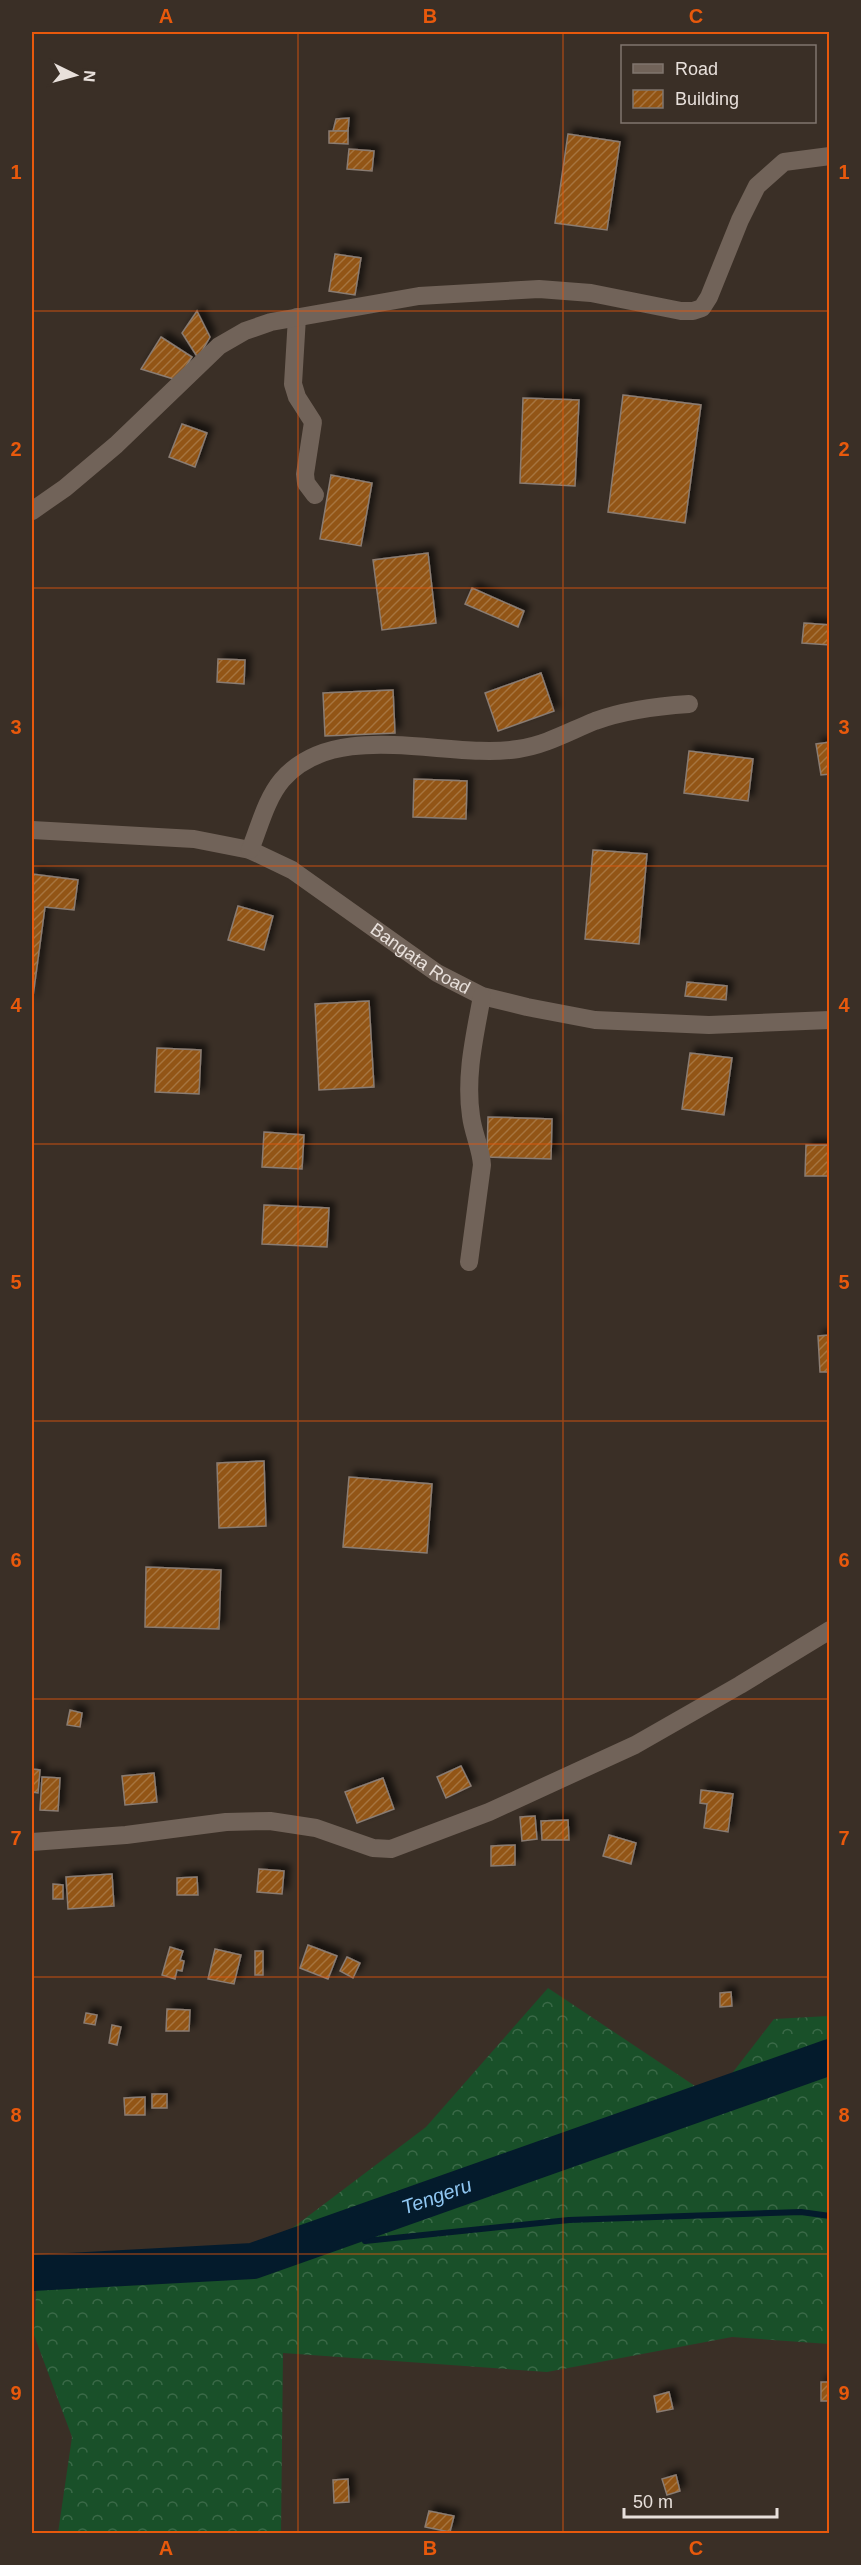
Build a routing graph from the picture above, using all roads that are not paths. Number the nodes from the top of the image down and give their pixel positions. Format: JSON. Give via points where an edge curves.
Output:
{"nodes":[{"id":1,"x":830,"y":156,"type":"edge"},
{"id":2,"x":297,"y":317,"type":"junction"},
{"id":3,"x":315,"y":495,"type":"dead end"},
{"id":4,"x":32,"y":511,"type":"edge"},
{"id":5,"x":689,"y":704,"type":"dead end"},
{"id":6,"x":32,"y":830,"type":"edge"},
{"id":7,"x":250,"y":850,"type":"junction"},
{"id":8,"x":482,"y":996,"type":"junction"},
{"id":9,"x":830,"y":1020,"type":"edge"},
{"id":10,"x":469,"y":1262,"type":"dead end"},
{"id":11,"x":830,"y":1630,"type":"edge"},
{"id":12,"x":32,"y":1842,"type":"edge"}],
"edges":[{"from":1,"to":2,"type":"street","via":[[784,162],[757,186],[710,297],[702,308],[693,311],[591,293],[539,289],[418,296]]},
{"from":2,"to":3,"type":"street","via":[[293,384],[313,422],[305,474]]},
{"from":2,"to":4,"type":"street","via":[[245,331],[219,346],[116,445]]},
{"from":5,"to":7,"type":"street","via":[[654,706],[598,720],[522,749],[491,753],[361,745],[322,753],[308,759],[283,780]]},
{"from":6,"to":7,"type":"street","name":"Bangata Road","via":[[194,839]]},
{"from":7,"to":8,"type":"street","name":"Bangata Road","via":[[292,870],[437,973]]},
{"from":8,"to":9,"type":"street","name":"Bangata Road","via":[[595,1020],[709,1025]]},
{"from":8,"to":10,"type":"street","via":[[469,1084],[471,1117],[482,1165]]},
{"from":11,"to":12,"type":"street","via":[[723,1696],[615,1755],[489,1812],[391,1849],[373,1848],[316,1828],[270,1821]]}]}
